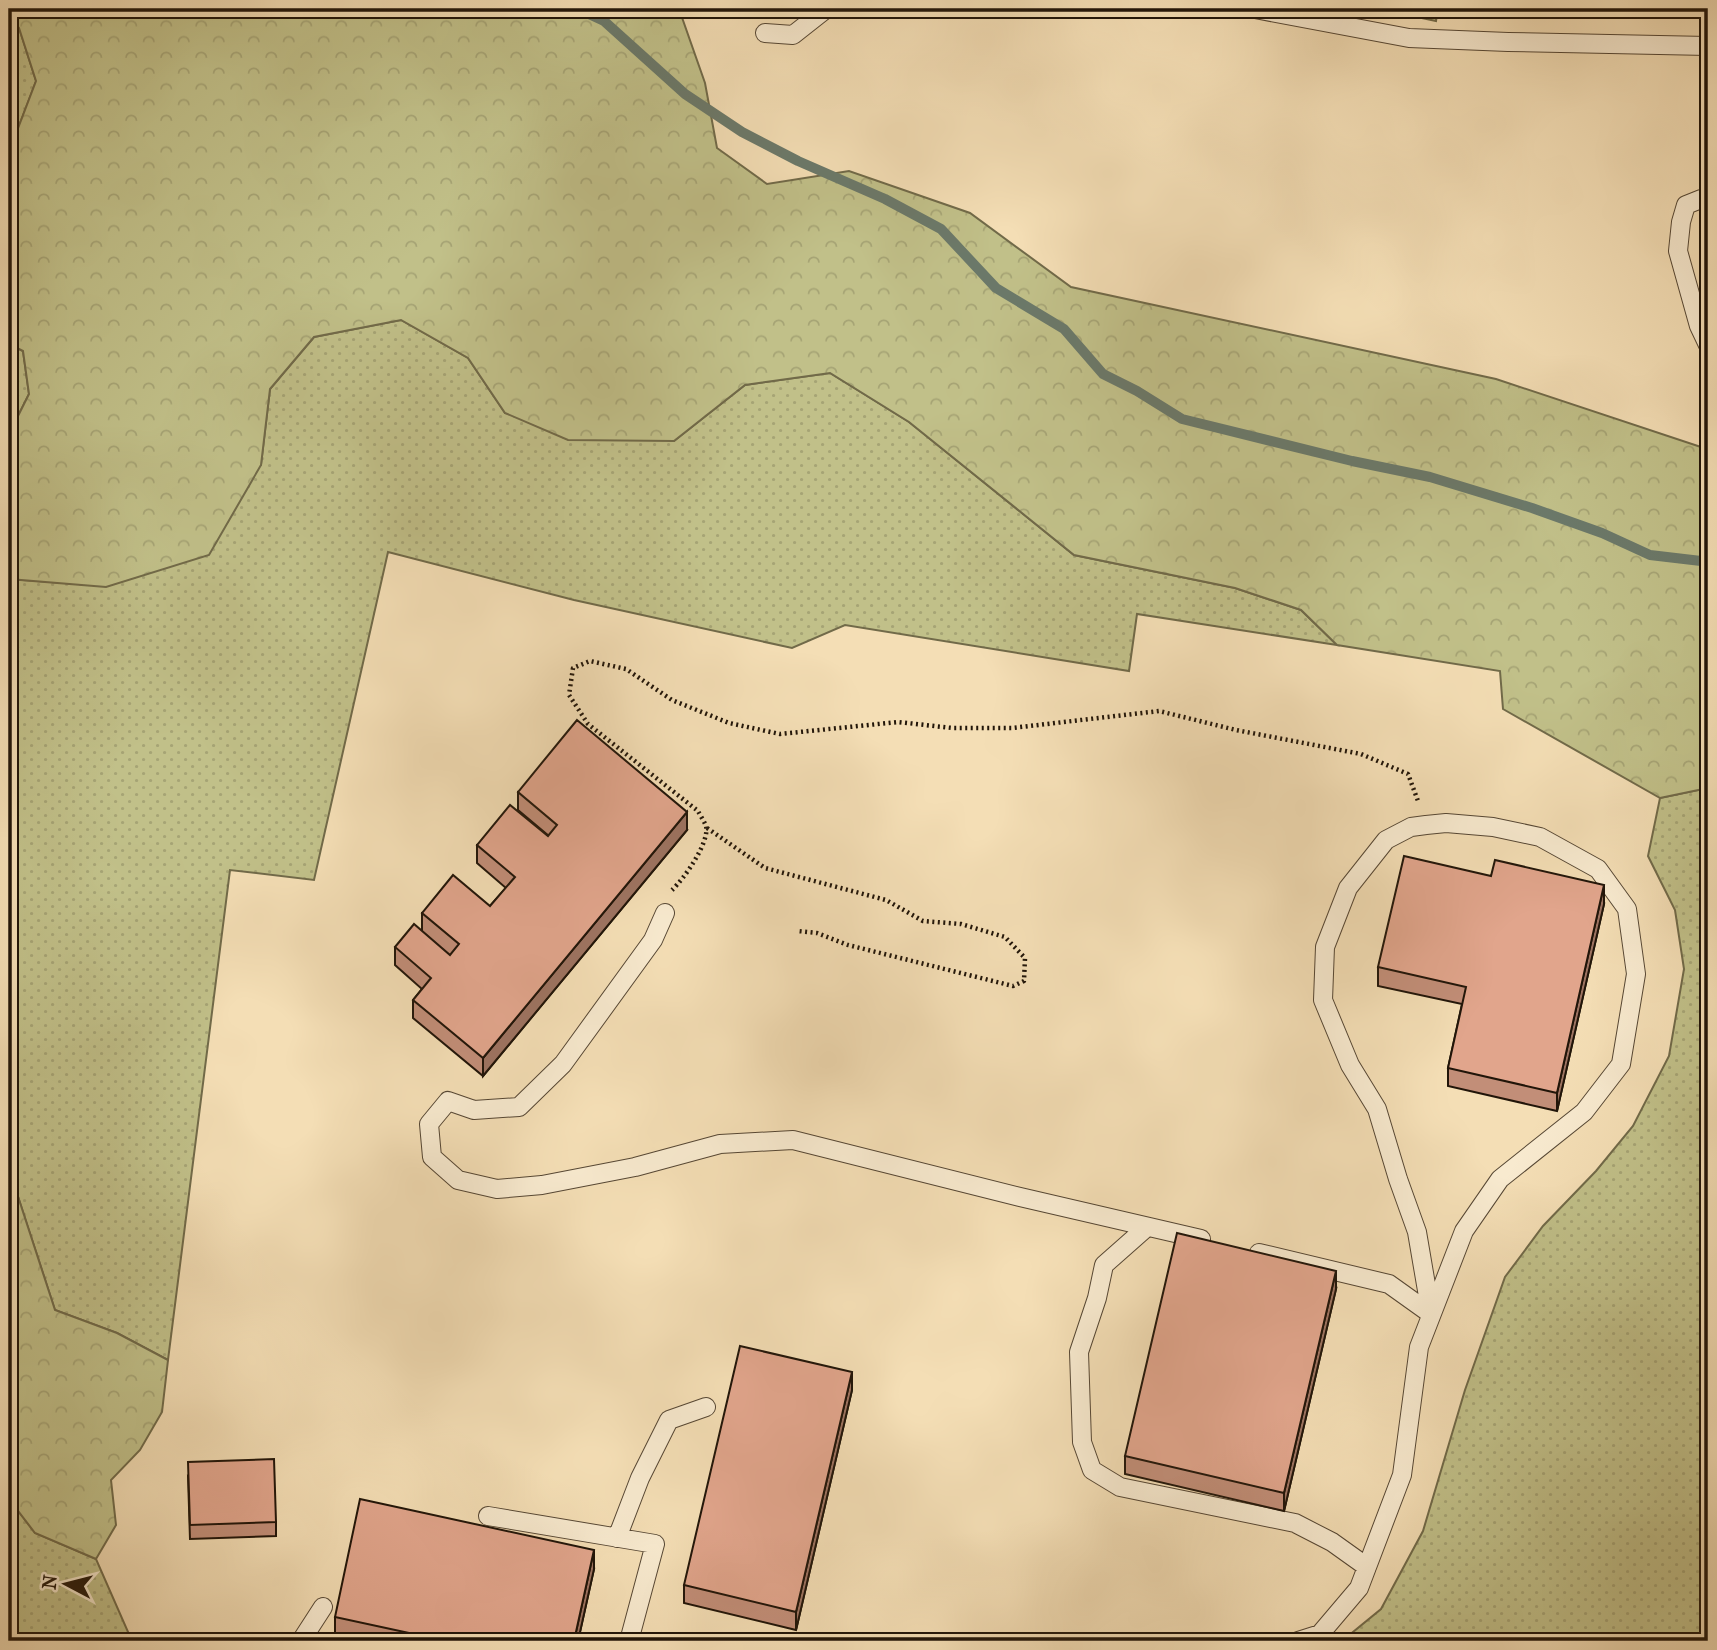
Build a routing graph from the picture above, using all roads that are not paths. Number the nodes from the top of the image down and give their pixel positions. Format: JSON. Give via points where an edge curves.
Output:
{"nodes":[{"id":1,"x":826,"y":9,"type":"edge"},
{"id":2,"x":1255,"y":9,"type":"edge"},
{"id":3,"x":765,"y":33,"type":"dead end"},
{"id":4,"x":1708,"y":46,"type":"edge"},
{"id":5,"x":1708,"y":200,"type":"edge"},
{"id":6,"x":1708,"y":345,"type":"edge"},
{"id":7,"x":665,"y":913,"type":"road end"},
{"id":8,"x":1147,"y":1227,"type":"junction"},
{"id":9,"x":1211,"y":1241,"type":"edge"},
{"id":10,"x":1237,"y":1248,"type":"edge"},
{"id":11,"x":1431,"y":1314,"type":"junction"},
{"id":12,"x":706,"y":1406,"type":"dead end"},
{"id":13,"x":488,"y":1516,"type":"dead end"},
{"id":14,"x":617,"y":1538,"type":"junction"},
{"id":15,"x":1367,"y":1567,"type":"junction"},
{"id":16,"x":323,"y":1606,"type":"dead end"},
{"id":17,"x":300,"y":1641,"type":"edge"},
{"id":18,"x":629,"y":1641,"type":"edge"},
{"id":19,"x":1297,"y":1641,"type":"edge"}],
"edges":[{"from":1,"to":3,"type":"lane","via":[[793,34]]},
{"from":2,"to":4,"type":"lane","via":[[1409,38]]},
{"from":5,"to":6,"type":"lane","via":[[1686,205],[1678,251]]},
{"from":7,"to":8,"type":"lane","via":[[653,940],[564,1064],[519,1107],[474,1110],[448,1101],[429,1124],[432,1157],[458,1180],[497,1189],[541,1185],[720,1144],[793,1140]]},
{"from":8,"to":9,"type":"lane"},
{"from":8,"to":15,"type":"lane","via":[[1104,1265],[1079,1352],[1082,1442],[1092,1470],[1120,1488],[1294,1523]]},
{"from":10,"to":11,"type":"lane","via":[[1389,1284]]},
{"from":11,"to":11,"type":"lane","via":[[1417,1232],[1377,1109],[1350,1065],[1323,1000],[1325,947],[1348,888],[1386,840],[1411,827],[1446,823],[1540,837],[1598,869],[1626,909],[1636,974],[1620,1064],[1584,1112],[1500,1179],[1464,1231]]},
{"from":11,"to":15,"type":"lane","via":[[1419,1347],[1402,1475]]},
{"from":12,"to":14,"type":"lane","via":[[669,1420]]},
{"from":13,"to":14,"type":"lane"},
{"from":14,"to":18,"type":"lane","via":[[654,1544]]},
{"from":15,"to":19,"type":"lane","via":[[1359,1588],[1320,1634]]},
{"from":16,"to":17,"type":"lane"}]}
